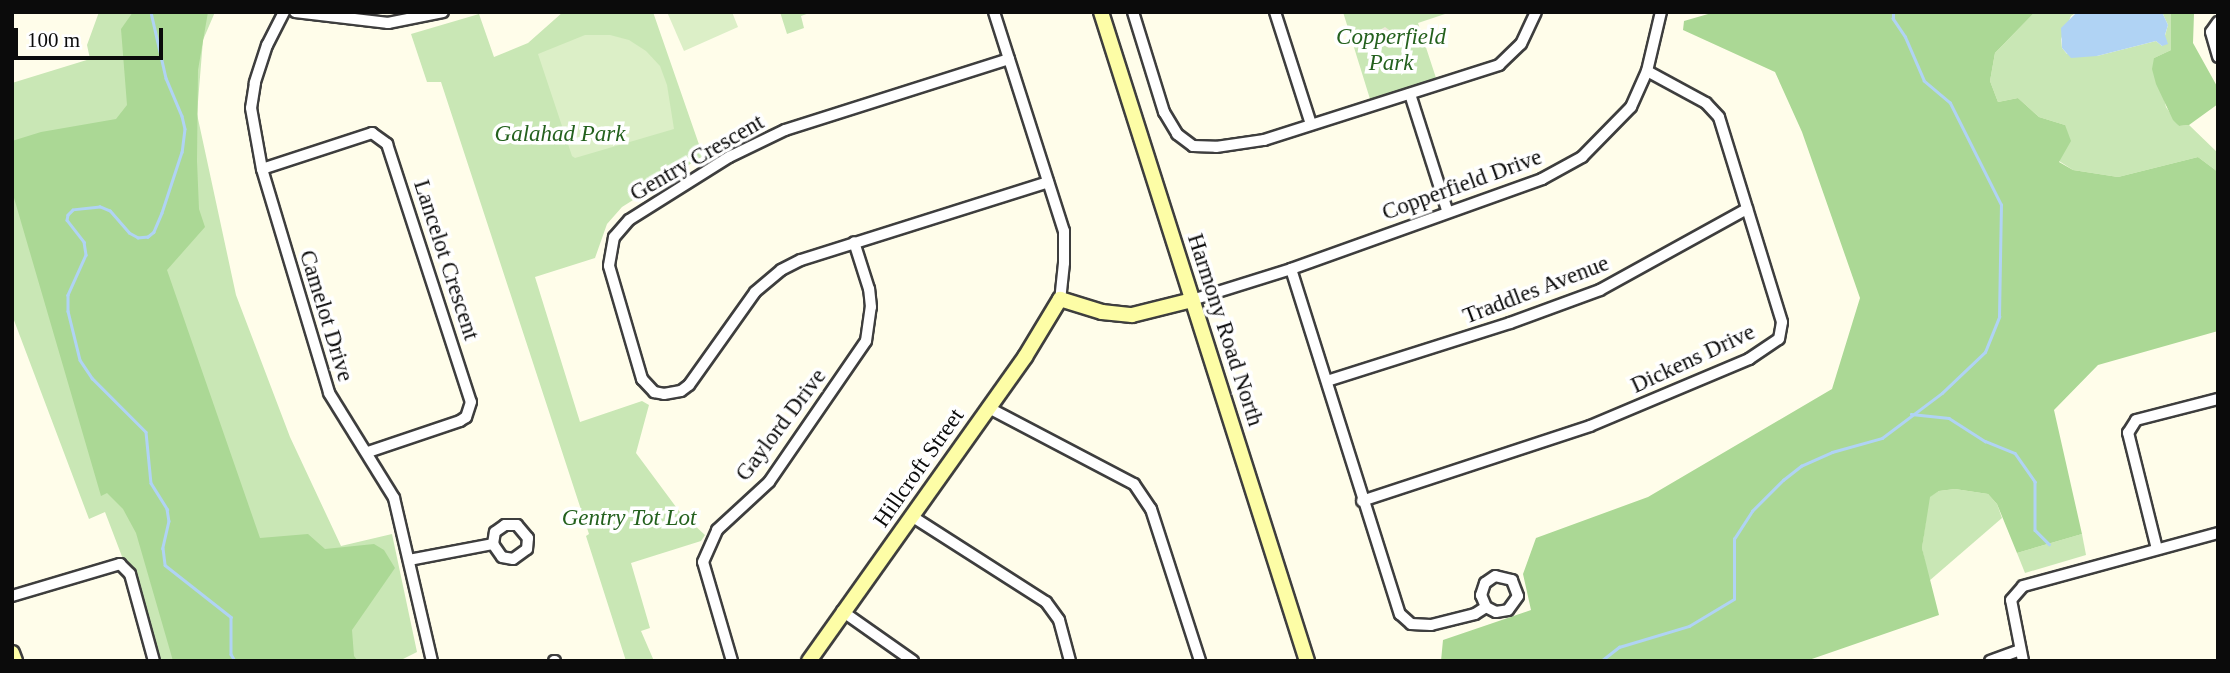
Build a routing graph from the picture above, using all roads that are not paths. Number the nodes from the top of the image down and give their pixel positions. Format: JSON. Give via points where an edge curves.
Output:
{"nodes":[{"id":1,"x":284,"y":12,"type":"edge"},
{"id":2,"x":295,"y":12,"type":"edge"},
{"id":3,"x":443,"y":12,"type":"edge"},
{"id":4,"x":995,"y":12,"type":"edge"},
{"id":5,"x":1101,"y":12,"type":"edge"},
{"id":6,"x":1133,"y":12,"type":"edge"},
{"id":7,"x":1275,"y":12,"type":"edge"},
{"id":8,"x":1536,"y":12,"type":"edge"},
{"id":9,"x":1661,"y":12,"type":"edge"},
{"id":10,"x":2218,"y":22,"type":"edge"},
{"id":11,"x":2218,"y":57,"type":"edge"},
{"id":12,"x":1009,"y":59,"type":"junction"},
{"id":13,"x":1647,"y":71,"type":"junction"},
{"id":14,"x":1410,"y":94,"type":"junction"},
{"id":15,"x":1311,"y":124,"type":"junction"},
{"id":16,"x":262,"y":169,"type":"junction"},
{"id":17,"x":1048,"y":182,"type":"junction"},
{"id":18,"x":1747,"y":209,"type":"junction"},
{"id":19,"x":1447,"y":210,"type":"junction"},
{"id":20,"x":855,"y":242,"type":"junction"},
{"id":21,"x":1292,"y":269,"type":"junction"},
{"id":22,"x":1059,"y":299,"type":"junction"},
{"id":23,"x":1192,"y":300,"type":"junction"},
{"id":24,"x":1327,"y":381,"type":"junction"},
{"id":25,"x":2218,"y":399,"type":"edge"},
{"id":26,"x":989,"y":408,"type":"junction"},
{"id":27,"x":368,"y":452,"type":"junction"},
{"id":28,"x":1362,"y":500,"type":"junction"},
{"id":29,"x":914,"y":517,"type":"junction"},
{"id":30,"x":2218,"y":533,"type":"edge"},
{"id":31,"x":493,"y":544,"type":"dead end"},
{"id":32,"x":2157,"y":549,"type":"junction"},
{"id":33,"x":409,"y":560,"type":"junction"},
{"id":34,"x":12,"y":596,"type":"edge"},
{"id":35,"x":1486,"y":607,"type":"dead end"},
{"id":36,"x":842,"y":611,"type":"junction"},
{"id":37,"x":2020,"y":650,"type":"junction"},
{"id":38,"x":12,"y":653,"type":"edge"},
{"id":39,"x":15,"y":661,"type":"edge"},
{"id":40,"x":154,"y":661,"type":"edge"},
{"id":41,"x":432,"y":661,"type":"edge"},
{"id":42,"x":732,"y":661,"type":"edge"},
{"id":43,"x":809,"y":661,"type":"edge"},
{"id":44,"x":913,"y":661,"type":"edge"},
{"id":45,"x":1070,"y":661,"type":"edge"},
{"id":46,"x":1200,"y":661,"type":"edge"},
{"id":47,"x":1307,"y":661,"type":"edge"},
{"id":48,"x":1990,"y":661,"type":"edge"},
{"id":49,"x":2024,"y":661,"type":"edge"}],
"edges":[{"from":1,"to":16,"type":"street","name":"Camelot Drive","via":[[267,45],[251,108]]},
{"from":2,"to":3,"type":"street","via":[[388,23]]},
{"from":4,"to":12,"type":"street"},
{"from":5,"to":23,"type":"main road","name":"Harmony Road North"},
{"from":6,"to":15,"type":"street","via":[[1164,112],[1177,134],[1193,146],[1264,140]]},
{"from":7,"to":15,"type":"street"},
{"from":8,"to":14,"type":"street","via":[[1521,44],[1499,65]]},
{"from":9,"to":13,"type":"street","name":"Copperfield Drive"},
{"from":10,"to":11,"type":"street","via":[[2211,32]]},
{"from":12,"to":17,"type":"street"},
{"from":12,"to":20,"type":"street","name":"Gentry Crescent","via":[[785,130],[729,157],[629,220],[611,246],[610,279],[647,387],[664,394],[681,391],[766,281],[801,260]]},
{"from":13,"to":18,"type":"street","name":"Dickens Drive","via":[[1706,103],[1718,117]]},
{"from":13,"to":19,"type":"street","name":"Copperfield Drive","via":[[1631,107],[1582,157],[1542,179]]},
{"from":14,"to":15,"type":"street"},
{"from":14,"to":19,"type":"street"},
{"from":16,"to":27,"type":"street","name":"Camelot Drive","via":[[329,393]]},
{"from":16,"to":27,"type":"street","name":"Lancelot Crescent","via":[[373,133],[387,144],[471,401],[460,422]]},
{"from":17,"to":20,"type":"street","name":"Gentry Crescent"},
{"from":17,"to":22,"type":"street","via":[[1064,232]]},
{"from":18,"to":24,"type":"street","name":"Traddles Avenue","via":[[1600,290]]},
{"from":18,"to":28,"type":"street","name":"Dickens Drive","via":[[1782,321],[1779,339],[1749,359],[1590,426]]},
{"from":19,"to":21,"type":"street","name":"Copperfield Drive"},
{"from":20,"to":42,"type":"street","name":"Gaylord Drive","via":[[872,307],[866,341],[769,482],[717,530],[703,562]]},
{"from":21,"to":23,"type":"street","name":"Copperfield Drive"},
{"from":21,"to":24,"type":"street"},
{"from":22,"to":23,"type":"main road","via":[[1132,315]]},
{"from":22,"to":26,"type":"main road","name":"Hillcroft Street"},
{"from":23,"to":47,"type":"main road","name":"Harmony Road North"},
{"from":24,"to":28,"type":"street"},
{"from":25,"to":32,"type":"street","via":[[2136,420],[2128,433]]},
{"from":26,"to":29,"type":"main road","name":"Hillcroft Street"},
{"from":26,"to":46,"type":"street","via":[[1134,484],[1151,509]]},
{"from":27,"to":33,"type":"street","name":"Camelot Drive","via":[[394,498]]},
{"from":28,"to":35,"type":"street","via":[[1400,614],[1411,624],[1454,620]]},
{"from":29,"to":36,"type":"main road","name":"Hillcroft Street"},
{"from":29,"to":45,"type":"street","via":[[1046,602],[1059,620]]},
{"from":30,"to":32,"type":"street"},
{"from":31,"to":33,"type":"street"},
{"from":32,"to":37,"type":"street","via":[[2023,586],[2011,600]]},
{"from":33,"to":41,"type":"street","name":"Camelot Drive"},
{"from":34,"to":40,"type":"street","via":[[120,564],[130,574]]},
{"from":36,"to":43,"type":"main road","name":"Hillcroft Street"},
{"from":36,"to":44,"type":"street"},
{"from":37,"to":48,"type":"street"},
{"from":37,"to":49,"type":"street"},
{"from":38,"to":39,"type":"main road"}]}
